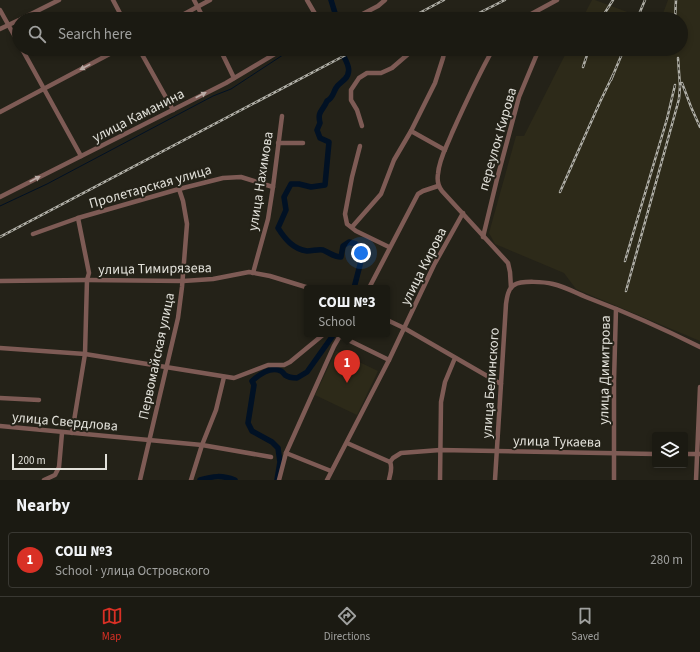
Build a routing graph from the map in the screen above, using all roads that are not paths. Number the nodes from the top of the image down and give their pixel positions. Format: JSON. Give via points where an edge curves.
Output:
{"nodes":[{"id":1,"x":59,"y":0,"type":"edge"},
{"id":2,"x":113,"y":0,"type":"edge"},
{"id":3,"x":194,"y":0,"type":"edge"},
{"id":4,"x":210,"y":0,"type":"edge"},
{"id":5,"x":307,"y":0,"type":"edge"},
{"id":6,"x":385,"y":0,"type":"edge"},
{"id":7,"x":557,"y":0,"type":"edge"},
{"id":8,"x":198,"y":7,"type":"junction"},
{"id":9,"x":0,"y":10,"type":"edge"},
{"id":10,"x":34,"y":12,"type":"edge"},
{"id":11,"x":119,"y":12,"type":"edge"},
{"id":12,"x":188,"y":12,"type":"edge"},
{"id":13,"x":200,"y":12,"type":"edge"},
{"id":14,"x":314,"y":12,"type":"edge"},
{"id":15,"x":366,"y":12,"type":"edge"},
{"id":16,"x":539,"y":12,"type":"edge"},
{"id":17,"x":12,"y":23,"type":"edge"},
{"id":18,"x":8,"y":25,"type":"junction"},
{"id":19,"x":0,"y":30,"type":"edge"},
{"id":20,"x":12,"y":32,"type":"edge"},
{"id":21,"x":26,"y":56,"type":"edge"},
{"id":22,"x":106,"y":56,"type":"edge"},
{"id":23,"x":143,"y":56,"type":"edge"},
{"id":24,"x":223,"y":56,"type":"edge"},
{"id":25,"x":272,"y":56,"type":"edge"},
{"id":26,"x":406,"y":56,"type":"edge"},
{"id":27,"x":443,"y":56,"type":"edge"},
{"id":28,"x":489,"y":56,"type":"edge"},
{"id":29,"x":535,"y":56,"type":"edge"},
{"id":30,"x":234,"y":78,"type":"junction"},
{"id":31,"x":44,"y":88,"type":"junction"},
{"id":32,"x":173,"y":110,"type":"junction"},
{"id":33,"x":0,"y":112,"type":"edge"},
{"id":34,"x":282,"y":116,"type":"dead end"},
{"id":35,"x":362,"y":126,"type":"dead end"},
{"id":36,"x":411,"y":131,"type":"junction"},
{"id":37,"x":278,"y":143,"type":"junction"},
{"id":38,"x":303,"y":143,"type":"dead end"},
{"id":39,"x":360,"y":146,"type":"dead end"},
{"id":40,"x":445,"y":150,"type":"junction"},
{"id":41,"x":80,"y":156,"type":"junction"},
{"id":42,"x":438,"y":186,"type":"junction"},
{"id":43,"x":273,"y":187,"type":"junction"},
{"id":44,"x":179,"y":189,"type":"junction"},
{"id":45,"x":1,"y":195,"type":"edge"},
{"id":46,"x":463,"y":213,"type":"junction"},
{"id":47,"x":78,"y":218,"type":"junction"},
{"id":48,"x":352,"y":227,"type":"junction"},
{"id":49,"x":34,"y":234,"type":"dead end"},
{"id":50,"x":483,"y":237,"type":"junction"},
{"id":51,"x":389,"y":248,"type":"junction"},
{"id":52,"x":253,"y":273,"type":"junction"},
{"id":53,"x":87,"y":280,"type":"junction"},
{"id":54,"x":0,"y":281,"type":"edge"},
{"id":55,"x":182,"y":281,"type":"junction"},
{"id":56,"x":370,"y":285,"type":"edge"},
{"id":57,"x":304,"y":286,"type":"edge"},
{"id":58,"x":511,"y":288,"type":"junction"},
{"id":59,"x":616,"y":309,"type":"junction"},
{"id":60,"x":390,"y":321,"type":"edge"},
{"id":61,"x":404,"y":328,"type":"junction"},
{"id":62,"x":320,"y":337,"type":"edge"},
{"id":63,"x":340,"y":337,"type":"edge"},
{"id":64,"x":345,"y":337,"type":"edge"},
{"id":65,"x":700,"y":347,"type":"edge"},
{"id":66,"x":0,"y":348,"type":"edge"},
{"id":67,"x":85,"y":354,"type":"junction"},
{"id":68,"x":455,"y":358,"type":"junction"},
{"id":69,"x":389,"y":360,"type":"junction"},
{"id":70,"x":167,"y":367,"type":"junction"},
{"id":71,"x":224,"y":377,"type":"junction"},
{"id":72,"x":501,"y":384,"type":"junction"},
{"id":73,"x":700,"y":387,"type":"edge"},
{"id":74,"x":0,"y":398,"type":"edge"},
{"id":75,"x":39,"y":400,"type":"dead end"},
{"id":76,"x":0,"y":426,"type":"edge"},
{"id":77,"x":62,"y":433,"type":"junction"},
{"id":78,"x":72,"y":433,"type":"junction"},
{"id":79,"x":149,"y":440,"type":"junction"},
{"id":80,"x":347,"y":443,"type":"junction"},
{"id":81,"x":202,"y":445,"type":"junction"},
{"id":82,"x":440,"y":450,"type":"junction"},
{"id":83,"x":496,"y":451,"type":"junction"},
{"id":84,"x":286,"y":452,"type":"junction"},
{"id":85,"x":614,"y":453,"type":"junction"},
{"id":86,"x":652,"y":454,"type":"edge"},
{"id":87,"x":698,"y":454,"type":"edge"},
{"id":88,"x":271,"y":458,"type":"dead end"},
{"id":89,"x":390,"y":462,"type":"junction"},
{"id":90,"x":332,"y":471,"type":"junction"},
{"id":91,"x":44,"y":480,"type":"edge"},
{"id":92,"x":140,"y":480,"type":"edge"},
{"id":93,"x":191,"y":480,"type":"edge"},
{"id":94,"x":279,"y":480,"type":"edge"},
{"id":95,"x":327,"y":480,"type":"edge"},
{"id":96,"x":388,"y":480,"type":"edge"},
{"id":97,"x":440,"y":480,"type":"edge"},
{"id":98,"x":495,"y":480,"type":"edge"},
{"id":99,"x":614,"y":480,"type":"edge"},
{"id":100,"x":696,"y":480,"type":"edge"}],
"edges":[{"from":1,"to":10,"type":"street"},
{"from":2,"to":11,"type":"street"},
{"from":3,"to":8,"type":"street"},
{"from":4,"to":8,"type":"street"},
{"from":5,"to":14,"type":"street"},
{"from":6,"to":15,"type":"street"},
{"from":7,"to":16,"type":"street"},
{"from":8,"to":12,"type":"street"},
{"from":8,"to":13,"type":"street"},
{"from":9,"to":18,"type":"street"},
{"from":17,"to":18,"type":"street"},
{"from":18,"to":19,"type":"street"},
{"from":18,"to":20,"type":"street"},
{"from":21,"to":31,"type":"street"},
{"from":22,"to":31,"type":"street","one_way":true},
{"from":23,"to":32,"type":"street"},
{"from":24,"to":30,"type":"street"},
{"from":25,"to":30,"type":"street","name":"улица Каманина"},
{"from":26,"to":35,"type":"street","via":[[392,68],[381,73],[367,73],[359,78],[351,90]]},
{"from":27,"to":36,"type":"street","via":[[435,83]]},
{"from":28,"to":40,"type":"street"},
{"from":29,"to":50,"type":"street","name":"переулок Кирова","via":[[519,97]]},
{"from":32,"to":30,"type":"street","name":"улица Каманина","one_way":true},
{"from":31,"to":33,"type":"street"},
{"from":31,"to":41,"type":"street"},
{"from":32,"to":41,"type":"street","name":"улица Каманина"},
{"from":34,"to":37,"type":"street","name":"улица Нахимова"},
{"from":36,"to":40,"type":"street"},
{"from":36,"to":48,"type":"street","via":[[394,160],[381,194]]},
{"from":37,"to":38,"type":"street"},
{"from":37,"to":43,"type":"street","name":"улица Нахимова"},
{"from":39,"to":48,"type":"street","via":[[345,214],[347,224]]},
{"from":40,"to":42,"type":"street","via":[[437,175]]},
{"from":45,"to":41,"type":"street","name":"улица Каманина","one_way":true},
{"from":42,"to":46,"type":"street"},
{"from":42,"to":51,"type":"street","via":[[418,194]]},
{"from":43,"to":44,"type":"street","name":"Пролетарская улица","via":[[240,177],[223,178]]},
{"from":43,"to":52,"type":"street","name":"улица Нахимова","via":[[268,219]]},
{"from":44,"to":47,"type":"street","name":"Пролетарская улица"},
{"from":44,"to":55,"type":"street","name":"Первомайская улица","via":[[187,224]]},
{"from":46,"to":50,"type":"street"},
{"from":46,"to":61,"type":"street","name":"улица Кирова","via":[[434,265]]},
{"from":47,"to":49,"type":"street","name":"Пролетарская улица"},
{"from":47,"to":53,"type":"street","via":[[89,273]]},
{"from":48,"to":51,"type":"street"},
{"from":50,"to":58,"type":"street","via":[[508,263]]},
{"from":51,"to":56,"type":"street"},
{"from":52,"to":55,"type":"street","name":"улица Тимирязева"},
{"from":52,"to":57,"type":"street","name":"улица Тимирязева"},
{"from":53,"to":54,"type":"street","name":"улица Тимирязева"},
{"from":53,"to":55,"type":"street","name":"улица Тимирязева"},
{"from":53,"to":67,"type":"street"},
{"from":55,"to":70,"type":"street","name":"Первомайская улица","via":[[178,318]]},
{"from":58,"to":59,"type":"street","via":[[519,283],[554,284]]},
{"from":58,"to":72,"type":"street","name":"улица Белинского","via":[[506,304]]},
{"from":59,"to":65,"type":"street"},
{"from":59,"to":85,"type":"street","name":"улица Димитрова"},
{"from":60,"to":61,"type":"street"},
{"from":61,"to":68,"type":"street"},
{"from":61,"to":69,"type":"street","name":"улица Кирова"},
{"from":62,"to":71,"type":"street","via":[[284,365],[268,365],[234,378]]},
{"from":63,"to":84,"type":"street"},
{"from":64,"to":69,"type":"street"},
{"from":66,"to":67,"type":"street"},
{"from":67,"to":70,"type":"street"},
{"from":67,"to":78,"type":"street"},
{"from":68,"to":72,"type":"street"},
{"from":68,"to":82,"type":"street","via":[[445,382],[441,402]]},
{"from":69,"to":80,"type":"street","name":"улица Кирова"},
{"from":70,"to":71,"type":"street"},
{"from":70,"to":79,"type":"street","name":"Первомайская улица"},
{"from":71,"to":81,"type":"street","via":[[216,410]]},
{"from":72,"to":83,"type":"street","name":"улица Белинского"},
{"from":73,"to":87,"type":"street"},
{"from":74,"to":75,"type":"street"},
{"from":76,"to":77,"type":"street","name":"улица Свердлова"},
{"from":77,"to":78,"type":"street","name":"улица Свердлова"},
{"from":77,"to":91,"type":"street","via":[[59,467],[55,475]]},
{"from":78,"to":79,"type":"street","name":"улица Свердлова"},
{"from":79,"to":81,"type":"street","name":"улица Свердлова"},
{"from":79,"to":92,"type":"street","name":"Первомайская улица"},
{"from":80,"to":89,"type":"street"},
{"from":80,"to":90,"type":"street","name":"улица Кирова"},
{"from":81,"to":88,"type":"street","name":"улица Свердлова"},
{"from":81,"to":93,"type":"street"},
{"from":82,"to":83,"type":"street","name":"улица Тукаева"},
{"from":82,"to":89,"type":"street","name":"улица Тукаева","via":[[402,452]]},
{"from":82,"to":97,"type":"street"},
{"from":83,"to":85,"type":"street","name":"улица Тукаева"},
{"from":83,"to":98,"type":"street","name":"улица Белинского"},
{"from":84,"to":90,"type":"street"},
{"from":84,"to":94,"type":"street"},
{"from":85,"to":86,"type":"street","name":"улица Тукаева"},
{"from":85,"to":99,"type":"street","name":"улица Димитрова"},
{"from":87,"to":100,"type":"street"},
{"from":89,"to":96,"type":"street","via":[[392,470]]},
{"from":90,"to":95,"type":"street","name":"улица Кирова"}]}
